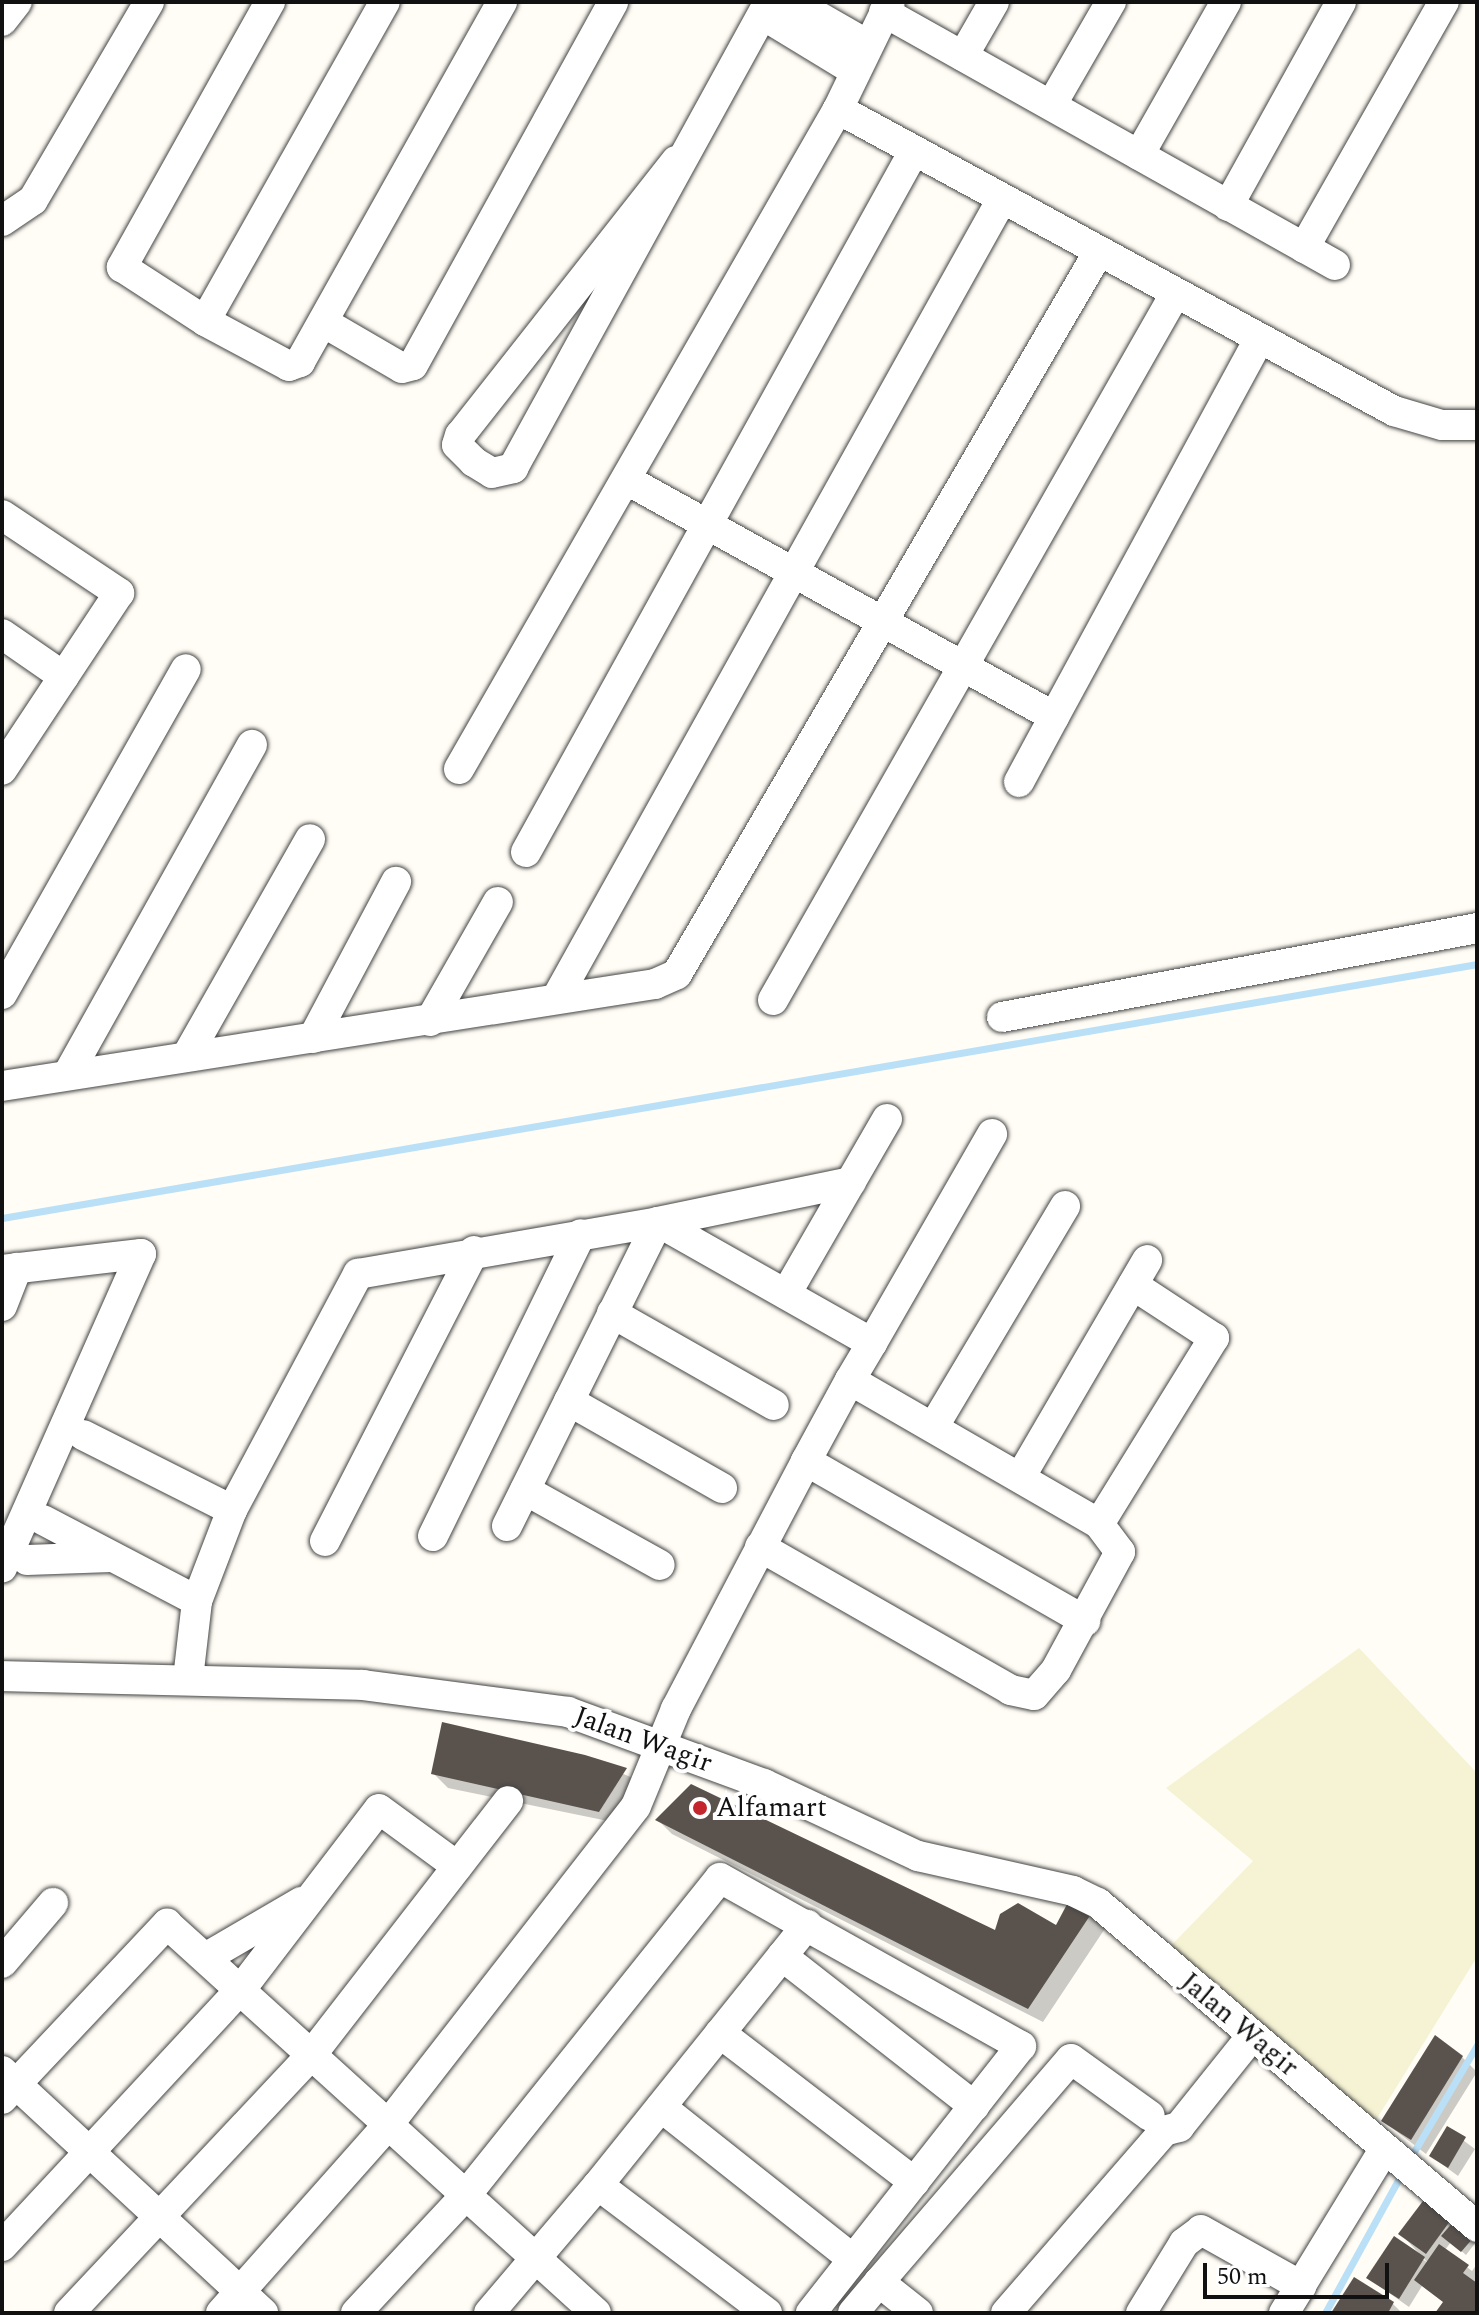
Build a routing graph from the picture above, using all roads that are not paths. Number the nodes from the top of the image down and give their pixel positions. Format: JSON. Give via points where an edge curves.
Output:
{"nodes":[{"id":1,"x":17,"y":2,"type":"edge"},
{"id":2,"x":149,"y":2,"type":"edge"},
{"id":3,"x":270,"y":2,"type":"edge"},
{"id":4,"x":385,"y":2,"type":"edge"},
{"id":5,"x":502,"y":2,"type":"edge"},
{"id":6,"x":613,"y":2,"type":"edge"},
{"id":7,"x":793,"y":2,"type":"edge"},
{"id":8,"x":994,"y":2,"type":"edge"},
{"id":9,"x":1111,"y":2,"type":"edge"},
{"id":10,"x":1226,"y":2,"type":"edge"},
{"id":11,"x":1341,"y":2,"type":"edge"},
{"id":12,"x":1444,"y":2,"type":"edge"},
{"id":13,"x":887,"y":7,"type":"edge"},
{"id":14,"x":766,"y":8,"type":"edge"},
{"id":15,"x":2,"y":21,"type":"edge"},
{"id":16,"x":963,"y":56,"type":"junction"},
{"id":17,"x":862,"y":58,"type":"junction"},
{"id":18,"x":1052,"y":104,"type":"junction"},
{"id":19,"x":838,"y":109,"type":"junction"},
{"id":20,"x":914,"y":151,"type":"junction"},
{"id":21,"x":1139,"y":155,"type":"junction"},
{"id":22,"x":676,"y":161,"type":"junction"},
{"id":23,"x":1002,"y":199,"type":"junction"},
{"id":24,"x":1228,"y":206,"type":"junction"},
{"id":25,"x":2,"y":221,"type":"edge"},
{"id":26,"x":1304,"y":248,"type":"junction"},
{"id":27,"x":1098,"y":253,"type":"junction"},
{"id":28,"x":1335,"y":265,"type":"dead end"},
{"id":29,"x":1175,"y":294,"type":"junction"},
{"id":30,"x":205,"y":321,"type":"junction"},
{"id":31,"x":323,"y":322,"type":"junction"},
{"id":32,"x":1259,"y":339,"type":"junction"},
{"id":33,"x":1477,"y":425,"type":"edge"},
{"id":34,"x":627,"y":480,"type":"junction"},
{"id":35,"x":2,"y":515,"type":"edge"},
{"id":36,"x":710,"y":527,"type":"junction"},
{"id":37,"x":797,"y":575,"type":"junction"},
{"id":38,"x":880,"y":624,"type":"junction"},
{"id":39,"x":2,"y":634,"type":"edge"},
{"id":40,"x":186,"y":669,"type":"dead end"},
{"id":41,"x":964,"y":673,"type":"junction"},
{"id":42,"x":64,"y":677,"type":"junction"},
{"id":43,"x":1054,"y":717,"type":"junction"},
{"id":44,"x":252,"y":745,"type":"dead end"},
{"id":45,"x":5,"y":761,"type":"edge"},
{"id":46,"x":459,"y":769,"type":"dead end"},
{"id":47,"x":1019,"y":782,"type":"dead end"},
{"id":48,"x":310,"y":839,"type":"dead end"},
{"id":49,"x":526,"y":852,"type":"dead end"},
{"id":50,"x":396,"y":882,"type":"dead end"},
{"id":51,"x":498,"y":902,"type":"dead end"},
{"id":52,"x":1477,"y":928,"type":"edge"},
{"id":53,"x":2,"y":994,"type":"edge"},
{"id":54,"x":556,"y":999,"type":"junction"},
{"id":55,"x":773,"y":1000,"type":"dead end"},
{"id":56,"x":1002,"y":1017,"type":"dead end"},
{"id":57,"x":430,"y":1021,"type":"junction"},
{"id":58,"x":313,"y":1038,"type":"junction"},
{"id":59,"x":188,"y":1054,"type":"junction"},
{"id":60,"x":68,"y":1074,"type":"junction"},
{"id":61,"x":2,"y":1086,"type":"edge"},
{"id":62,"x":887,"y":1119,"type":"dead end"},
{"id":63,"x":992,"y":1134,"type":"dead end"},
{"id":64,"x":851,"y":1182,"type":"junction"},
{"id":65,"x":1065,"y":1206,"type":"dead end"},
{"id":66,"x":658,"y":1222,"type":"junction"},
{"id":67,"x":581,"y":1234,"type":"junction"},
{"id":68,"x":474,"y":1251,"type":"junction"},
{"id":69,"x":10,"y":1269,"type":"edge"},
{"id":70,"x":786,"y":1294,"type":"junction"},
{"id":71,"x":2,"y":1306,"type":"edge"},
{"id":72,"x":612,"y":1313,"type":"junction"},
{"id":73,"x":872,"y":1343,"type":"junction"},
{"id":74,"x":850,"y":1380,"type":"junction"},
{"id":75,"x":569,"y":1401,"type":"junction"},
{"id":76,"x":774,"y":1405,"type":"dead end"},
{"id":77,"x":934,"y":1426,"type":"junction"},
{"id":78,"x":83,"y":1435,"type":"dead end"},
{"id":79,"x":806,"y":1461,"type":"junction"},
{"id":80,"x":1021,"y":1476,"type":"junction"},
{"id":81,"x":722,"y":1488,"type":"dead end"},
{"id":82,"x":525,"y":1490,"type":"junction"},
{"id":83,"x":232,"y":1510,"type":"junction"},
{"id":84,"x":43,"y":1520,"type":"dead end"},
{"id":85,"x":1099,"y":1524,"type":"junction"},
{"id":86,"x":507,"y":1526,"type":"dead end"},
{"id":87,"x":433,"y":1536,"type":"dead end"},
{"id":88,"x":325,"y":1541,"type":"dead end"},
{"id":89,"x":760,"y":1547,"type":"junction"},
{"id":90,"x":113,"y":1557,"type":"junction"},
{"id":91,"x":14,"y":1564,"type":"edge"},
{"id":92,"x":660,"y":1565,"type":"dead end"},
{"id":93,"x":197,"y":1601,"type":"junction"},
{"id":94,"x":1085,"y":1621,"type":"junction"},
{"id":95,"x":2,"y":1676,"type":"edge"},
{"id":96,"x":188,"y":1679,"type":"junction"},
{"id":97,"x":662,"y":1746,"type":"junction"},
{"id":98,"x":508,"y":1801,"type":"dead end"},
{"id":99,"x":457,"y":1866,"type":"junction"},
{"id":100,"x":313,"y":1895,"type":"junction"},
{"id":101,"x":53,"y":1903,"type":"dead end"},
{"id":102,"x":807,"y":1925,"type":"junction"},
{"id":103,"x":782,"y":1956,"type":"junction"},
{"id":104,"x":207,"y":1957,"type":"junction"},
{"id":105,"x":2,"y":1963,"type":"edge"},
{"id":106,"x":242,"y":1988,"type":"junction"},
{"id":107,"x":720,"y":2033,"type":"junction"},
{"id":108,"x":1252,"y":2036,"type":"junction"},
{"id":109,"x":312,"y":2054,"type":"junction"},
{"id":110,"x":7,"y":2085,"type":"edge"},
{"id":111,"x":974,"y":2106,"type":"junction"},
{"id":112,"x":661,"y":2107,"type":"junction"},
{"id":113,"x":1150,"y":2116,"type":"dead end"},
{"id":114,"x":387,"y":2126,"type":"junction"},
{"id":115,"x":1179,"y":2127,"type":"junction"},
{"id":116,"x":1388,"y":2151,"type":"junction"},
{"id":117,"x":92,"y":2153,"type":"junction"},
{"id":118,"x":914,"y":2182,"type":"junction"},
{"id":119,"x":598,"y":2185,"type":"junction"},
{"id":120,"x":466,"y":2195,"type":"junction"},
{"id":121,"x":160,"y":2216,"type":"junction"},
{"id":122,"x":1477,"y":2227,"type":"edge"},
{"id":123,"x":2,"y":2246,"type":"edge"},
{"id":124,"x":853,"y":2259,"type":"junction"},
{"id":125,"x":538,"y":2260,"type":"junction"},
{"id":126,"x":879,"y":2282,"type":"junction"},
{"id":127,"x":1301,"y":2290,"type":"edge"},
{"id":128,"x":231,"y":2303,"type":"edge"},
{"id":129,"x":69,"y":2313,"type":"edge"},
{"id":130,"x":263,"y":2313,"type":"edge"},
{"id":131,"x":356,"y":2313,"type":"edge"},
{"id":132,"x":489,"y":2313,"type":"edge"},
{"id":133,"x":596,"y":2313,"type":"edge"},
{"id":134,"x":767,"y":2313,"type":"edge"},
{"id":135,"x":811,"y":2313,"type":"edge"},
{"id":136,"x":853,"y":2313,"type":"edge"},
{"id":137,"x":918,"y":2313,"type":"edge"},
{"id":138,"x":1006,"y":2313,"type":"edge"},
{"id":139,"x":1030,"y":2313,"type":"edge"},
{"id":140,"x":1141,"y":2313,"type":"edge"},
{"id":141,"x":1284,"y":2313,"type":"edge"}],
"edges":[{"from":1,"to":15,"type":"street"},
{"from":2,"to":25,"type":"street","via":[[33,200]]},
{"from":3,"to":30,"type":"street","via":[[122,267]]},
{"from":4,"to":30,"type":"street"},
{"from":5,"to":31,"type":"street"},
{"from":6,"to":31,"type":"street","via":[[413,365],[402,368]]},
{"from":7,"to":17,"type":"street"},
{"from":8,"to":16,"type":"street"},
{"from":9,"to":18,"type":"street"},
{"from":10,"to":21,"type":"street"},
{"from":11,"to":24,"type":"street"},
{"from":12,"to":26,"type":"street"},
{"from":13,"to":16,"type":"street"},
{"from":13,"to":17,"type":"street"},
{"from":14,"to":17,"type":"street"},
{"from":14,"to":22,"type":"street"},
{"from":16,"to":18,"type":"street"},
{"from":17,"to":19,"type":"street"},
{"from":18,"to":21,"type":"street"},
{"from":19,"to":20,"type":"street"},
{"from":19,"to":34,"type":"street"},
{"from":20,"to":23,"type":"street"},
{"from":20,"to":36,"type":"street"},
{"from":21,"to":24,"type":"street"},
{"from":22,"to":22,"type":"street","via":[[513,468],[492,473],[474,462],[457,445],[460,435]]},
{"from":23,"to":27,"type":"street"},
{"from":23,"to":37,"type":"street"},
{"from":24,"to":26,"type":"street"},
{"from":26,"to":28,"type":"street"},
{"from":27,"to":29,"type":"street"},
{"from":27,"to":38,"type":"street"},
{"from":29,"to":32,"type":"street"},
{"from":29,"to":41,"type":"street"},
{"from":30,"to":31,"type":"street","via":[[289,366],[300,362]]},
{"from":32,"to":33,"type":"street","via":[[1406,416]]},
{"from":32,"to":43,"type":"street"},
{"from":34,"to":36,"type":"street"},
{"from":34,"to":46,"type":"street"},
{"from":35,"to":42,"type":"street","via":[[119,593]]},
{"from":36,"to":37,"type":"street"},
{"from":36,"to":49,"type":"street"},
{"from":37,"to":38,"type":"street"},
{"from":37,"to":54,"type":"street"},
{"from":38,"to":41,"type":"street"},
{"from":38,"to":54,"type":"street","via":[[677,974]]},
{"from":39,"to":42,"type":"street"},
{"from":40,"to":53,"type":"street"},
{"from":41,"to":43,"type":"street"},
{"from":41,"to":55,"type":"street"},
{"from":42,"to":45,"type":"street"},
{"from":43,"to":47,"type":"street"},
{"from":44,"to":60,"type":"street"},
{"from":48,"to":59,"type":"street"},
{"from":50,"to":58,"type":"street"},
{"from":51,"to":57,"type":"street"},
{"from":52,"to":56,"type":"street"},
{"from":54,"to":57,"type":"street"},
{"from":57,"to":58,"type":"street"},
{"from":58,"to":59,"type":"street"},
{"from":59,"to":60,"type":"street"},
{"from":60,"to":61,"type":"street"},
{"from":62,"to":64,"type":"street"},
{"from":63,"to":73,"type":"street"},
{"from":64,"to":66,"type":"street"},
{"from":64,"to":70,"type":"street"},
{"from":65,"to":77,"type":"street"},
{"from":66,"to":67,"type":"street"},
{"from":66,"to":70,"type":"street"},
{"from":66,"to":72,"type":"street"},
{"from":67,"to":68,"type":"street"},
{"from":67,"to":87,"type":"street"},
{"from":68,"to":83,"type":"street","via":[[358,1274]]},
{"from":68,"to":88,"type":"street"},
{"from":69,"to":71,"type":"street"},
{"from":69,"to":91,"type":"street","via":[[141,1254]]},
{"from":70,"to":73,"type":"street"},
{"from":72,"to":75,"type":"street"},
{"from":72,"to":76,"type":"street"},
{"from":73,"to":74,"type":"street"},
{"from":74,"to":77,"type":"street"},
{"from":74,"to":79,"type":"street"},
{"from":75,"to":81,"type":"street"},
{"from":75,"to":82,"type":"street"},
{"from":77,"to":80,"type":"street"},
{"from":78,"to":83,"type":"street"},
{"from":79,"to":89,"type":"street"},
{"from":79,"to":94,"type":"street"},
{"from":80,"to":85,"type":"street"},
{"from":80,"to":85,"type":"street","via":[[1140,1272],[1214,1338]]},
{"from":82,"to":86,"type":"street"},
{"from":82,"to":92,"type":"street"},
{"from":83,"to":93,"type":"street"},
{"from":84,"to":90,"type":"street"},
{"from":85,"to":94,"type":"street","via":[[1120,1552]]},
{"from":89,"to":94,"type":"street","via":[[1025,1695],[1045,1688]]},
{"from":89,"to":97,"type":"street"},
{"from":90,"to":91,"type":"street"},
{"from":90,"to":93,"type":"street"},
{"from":93,"to":96,"type":"street"},
{"from":95,"to":96,"type":"street","name":"Jalan Wagir"},
{"from":96,"to":97,"type":"street","name":"Jalan Wagir","via":[[488,1697],[568,1712]]},
{"from":97,"to":108,"type":"street","name":"Jalan Wagir","via":[[764,1784],[918,1856],[1098,1903]]},
{"from":97,"to":114,"type":"street","via":[[636,1806]]},
{"from":98,"to":99,"type":"street"},
{"from":99,"to":100,"type":"street","via":[[379,1809]]},
{"from":99,"to":109,"type":"street"},
{"from":100,"to":104,"type":"street"},
{"from":100,"to":106,"type":"street"},
{"from":101,"to":105,"type":"street"},
{"from":102,"to":103,"type":"street"},
{"from":102,"to":111,"type":"street","via":[[1021,2046]]},
{"from":102,"to":120,"type":"street","via":[[720,1878]]},
{"from":103,"to":107,"type":"street"},
{"from":103,"to":111,"type":"street"},
{"from":104,"to":106,"type":"street"},
{"from":104,"to":110,"type":"street","via":[[176,1929],[159,1925]]},
{"from":106,"to":109,"type":"street"},
{"from":106,"to":117,"type":"street"},
{"from":107,"to":112,"type":"street"},
{"from":107,"to":118,"type":"street"},
{"from":108,"to":115,"type":"street"},
{"from":108,"to":116,"type":"street","name":"Jalan Wagir"},
{"from":109,"to":114,"type":"street"},
{"from":109,"to":121,"type":"street"},
{"from":110,"to":117,"type":"street"},
{"from":111,"to":118,"type":"street"},
{"from":112,"to":119,"type":"street"},
{"from":112,"to":124,"type":"street"},
{"from":113,"to":126,"type":"street","via":[[1071,2059]]},
{"from":114,"to":120,"type":"street"},
{"from":114,"to":128,"type":"street"},
{"from":115,"to":138,"type":"street","via":[[1164,2131]]},
{"from":115,"to":139,"type":"street","via":[[1177,2144]]},
{"from":116,"to":122,"type":"street","name":"Jalan Wagir"},
{"from":116,"to":127,"type":"street"},
{"from":117,"to":121,"type":"street"},
{"from":117,"to":123,"type":"street"},
{"from":118,"to":124,"type":"street"},
{"from":119,"to":125,"type":"street"},
{"from":119,"to":134,"type":"street"},
{"from":120,"to":125,"type":"street"},
{"from":120,"to":131,"type":"street"},
{"from":121,"to":128,"type":"street"},
{"from":121,"to":129,"type":"street"},
{"from":124,"to":135,"type":"street"},
{"from":125,"to":132,"type":"street"},
{"from":125,"to":133,"type":"street"},
{"from":126,"to":136,"type":"street"},
{"from":126,"to":137,"type":"street"},
{"from":127,"to":140,"type":"street","via":[[1201,2230],[1184,2243]]},
{"from":127,"to":141,"type":"street"},
{"from":128,"to":130,"type":"street"}]}
